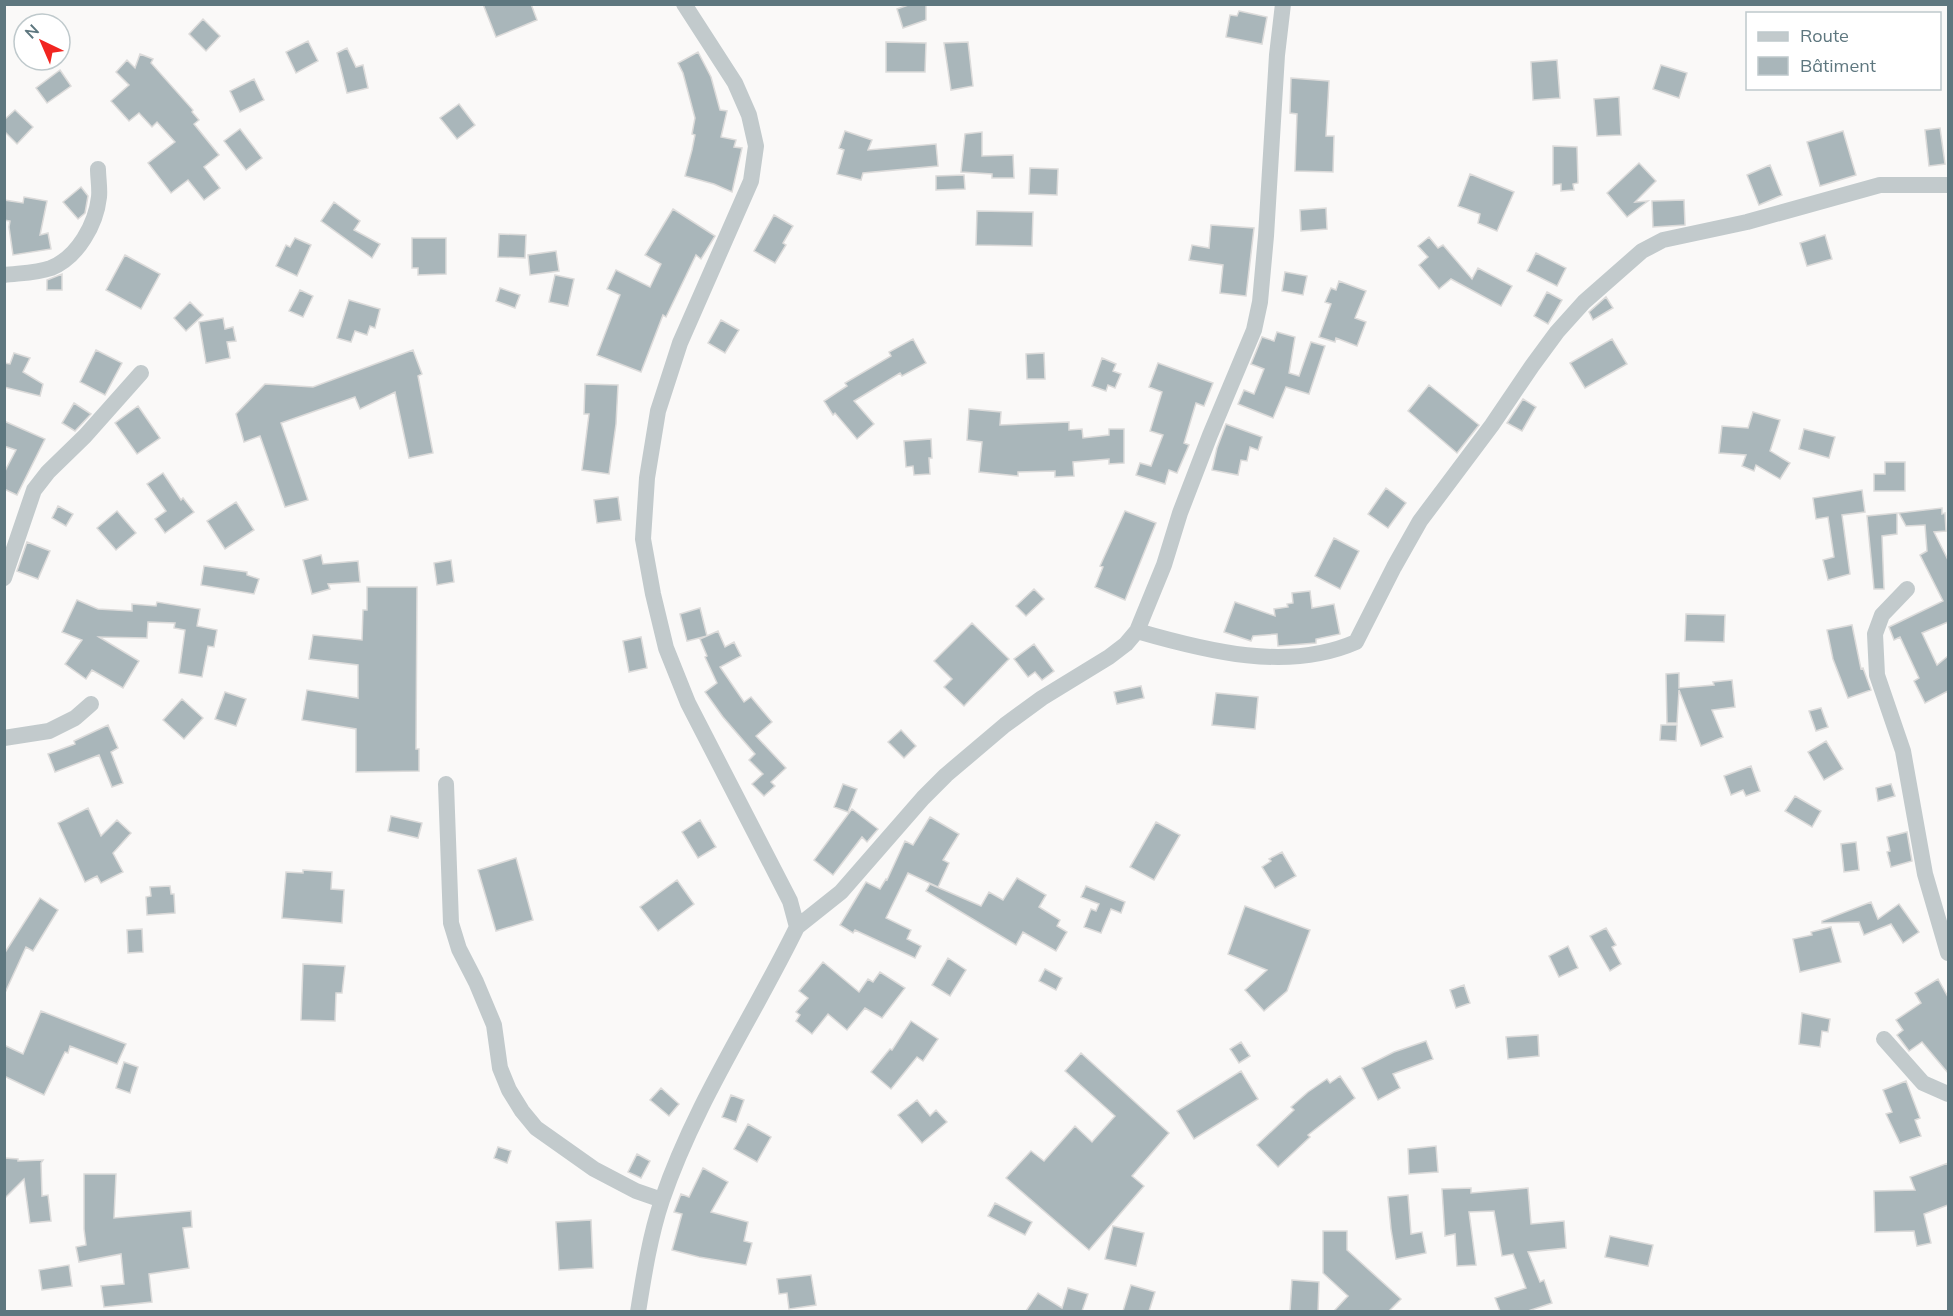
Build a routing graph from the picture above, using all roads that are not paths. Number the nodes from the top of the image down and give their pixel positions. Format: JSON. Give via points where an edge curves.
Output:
{"nodes":[{"id":1,"x":684,"y":4,"type":"edge"},
{"id":2,"x":1283,"y":4,"type":"edge"},
{"id":3,"x":98,"y":169,"type":"dead end"},
{"id":4,"x":1948,"y":185,"type":"edge"},
{"id":5,"x":4,"y":275,"type":"edge"},
{"id":6,"x":141,"y":373,"type":"dead end"},
{"id":7,"x":4,"y":578,"type":"edge"},
{"id":8,"x":1907,"y":589,"type":"dead end"},
{"id":9,"x":1137,"y":631,"type":"junction"},
{"id":10,"x":92,"y":704,"type":"dead end"},
{"id":11,"x":4,"y":738,"type":"edge"},
{"id":12,"x":446,"y":784,"type":"dead end"},
{"id":13,"x":797,"y":927,"type":"junction"},
{"id":14,"x":1948,"y":953,"type":"edge"},
{"id":15,"x":1884,"y":1039,"type":"dead end"},
{"id":16,"x":1948,"y":1094,"type":"edge"},
{"id":17,"x":662,"y":1200,"type":"junction"},
{"id":18,"x":638,"y":1311,"type":"edge"}],
"edges":[{"from":1,"to":13,"type":"street","via":[[735,83],[749,115],[756,146],[751,181],[680,343],[658,411],[647,478],[643,539],[666,648],[688,703],[790,901]]},
{"from":2,"to":9,"type":"street","via":[[1266,236],[1254,330]]},
{"from":3,"to":5,"type":"street","via":[[99,196],[92,224],[79,245],[50,268]]},
{"from":4,"to":9,"type":"street","via":[[1880,185],[1747,222],[1663,240],[1642,251],[1584,302],[1532,366],[1420,520],[1356,642],[1342,648],[1272,658],[1208,649]]},
{"from":6,"to":7,"type":"street","via":[[34,490]]},
{"from":8,"to":14,"type":"street","via":[[1882,615],[1875,634],[1877,675],[1903,751],[1925,874]]},
{"from":9,"to":13,"type":"street","via":[[1109,657],[1005,725],[946,775],[841,892]]},
{"from":10,"to":11,"type":"street","via":[[75,718],[49,730]]},
{"from":12,"to":17,"type":"street","via":[[451,923],[494,1025],[500,1068],[509,1090],[536,1128],[594,1169]]},
{"from":13,"to":17,"type":"street","via":[[712,1082]]},
{"from":15,"to":16,"type":"street","via":[[1923,1083]]},
{"from":17,"to":18,"type":"street"}]}
